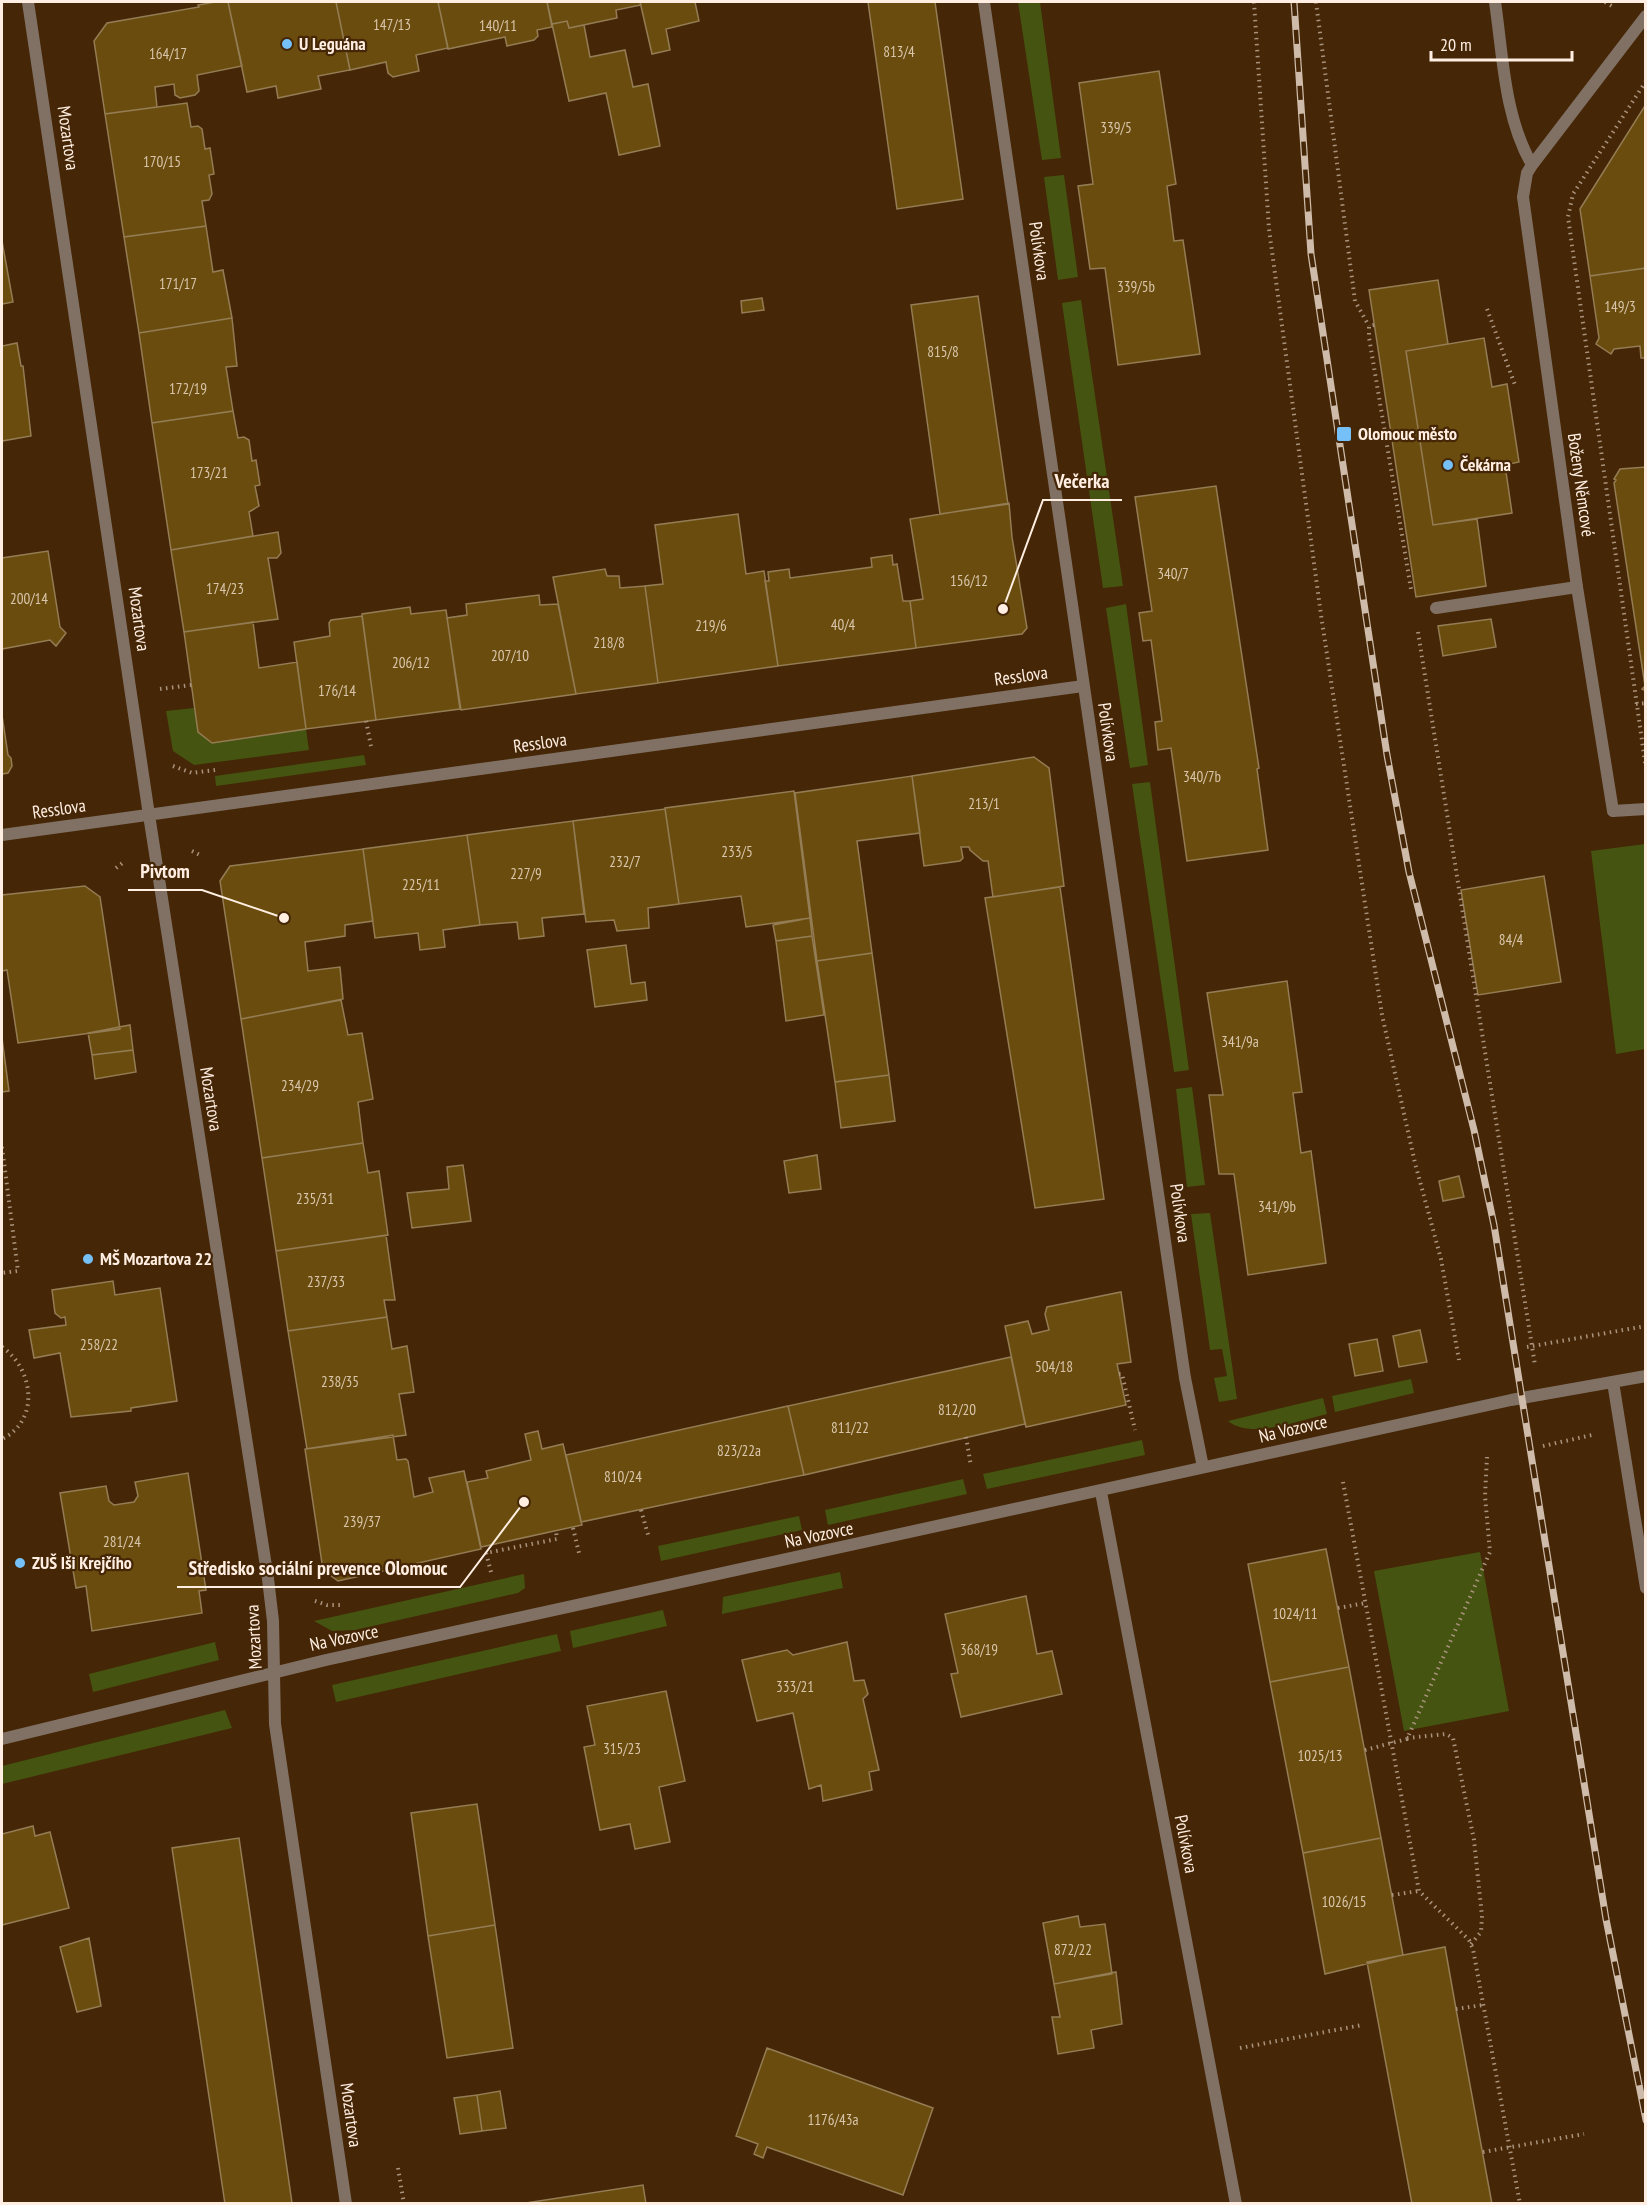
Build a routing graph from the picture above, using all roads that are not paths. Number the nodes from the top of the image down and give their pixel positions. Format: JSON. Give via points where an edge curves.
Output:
{"nodes":[{"id":1,"x":28,"y":2,"type":"edge"},
{"id":2,"x":984,"y":2,"type":"edge"},
{"id":3,"x":1495,"y":2,"type":"edge"},
{"id":4,"x":1646,"y":16,"type":"edge"},
{"id":5,"x":1532,"y":165,"type":"junction"},
{"id":6,"x":1577,"y":587,"type":"junction"},
{"id":7,"x":1436,"y":608,"type":"dead end"},
{"id":8,"x":1083,"y":686,"type":"junction"},
{"id":9,"x":1646,"y":809,"type":"edge"},
{"id":10,"x":149,"y":815,"type":"junction"},
{"id":11,"x":2,"y":835,"type":"edge"},
{"id":12,"x":1646,"y":1376,"type":"edge"},
{"id":13,"x":1613,"y":1382,"type":"junction"},
{"id":14,"x":1203,"y":1467,"type":"junction"},
{"id":15,"x":1101,"y":1492,"type":"junction"},
{"id":16,"x":1646,"y":1588,"type":"edge"},
{"id":17,"x":274,"y":1672,"type":"junction"},
{"id":18,"x":2,"y":1739,"type":"edge"},
{"id":19,"x":346,"y":2204,"type":"edge"},
{"id":20,"x":1236,"y":2204,"type":"edge"}],
"edges":[{"from":1,"to":10,"type":"street","name":"Mozartova"},
{"from":2,"to":8,"type":"street","name":"Polívkova"},
{"from":3,"to":5,"type":"street","via":[[1512,115],[1520,144]]},
{"from":4,"to":5,"type":"street","name":"Boženy Němcové"},
{"from":5,"to":6,"type":"street","name":"Boženy Němcové","via":[[1524,187],[1524,213]]},
{"from":6,"to":7,"type":"street"},
{"from":6,"to":9,"type":"street","name":"Boženy Němcové","via":[[1613,812]]},
{"from":8,"to":10,"type":"street","name":"Resslova"},
{"from":8,"to":14,"type":"street","name":"Polívkova","via":[[1185,1378]]},
{"from":10,"to":11,"type":"street","name":"Resslova"},
{"from":10,"to":17,"type":"street","name":"Mozartova","via":[[268,1579]]},
{"from":12,"to":13,"type":"street","name":"Na Vozovce"},
{"from":13,"to":14,"type":"street","name":"Na Vozovce"},
{"from":13,"to":16,"type":"street"},
{"from":14,"to":15,"type":"street","name":"Na Vozovce"},
{"from":15,"to":17,"type":"street","name":"Na Vozovce"},
{"from":15,"to":20,"type":"street","name":"Polívkova"},
{"from":17,"to":18,"type":"street","name":"Na Vozovce"},
{"from":17,"to":19,"type":"street","name":"Mozartova","via":[[275,1724]]}]}
